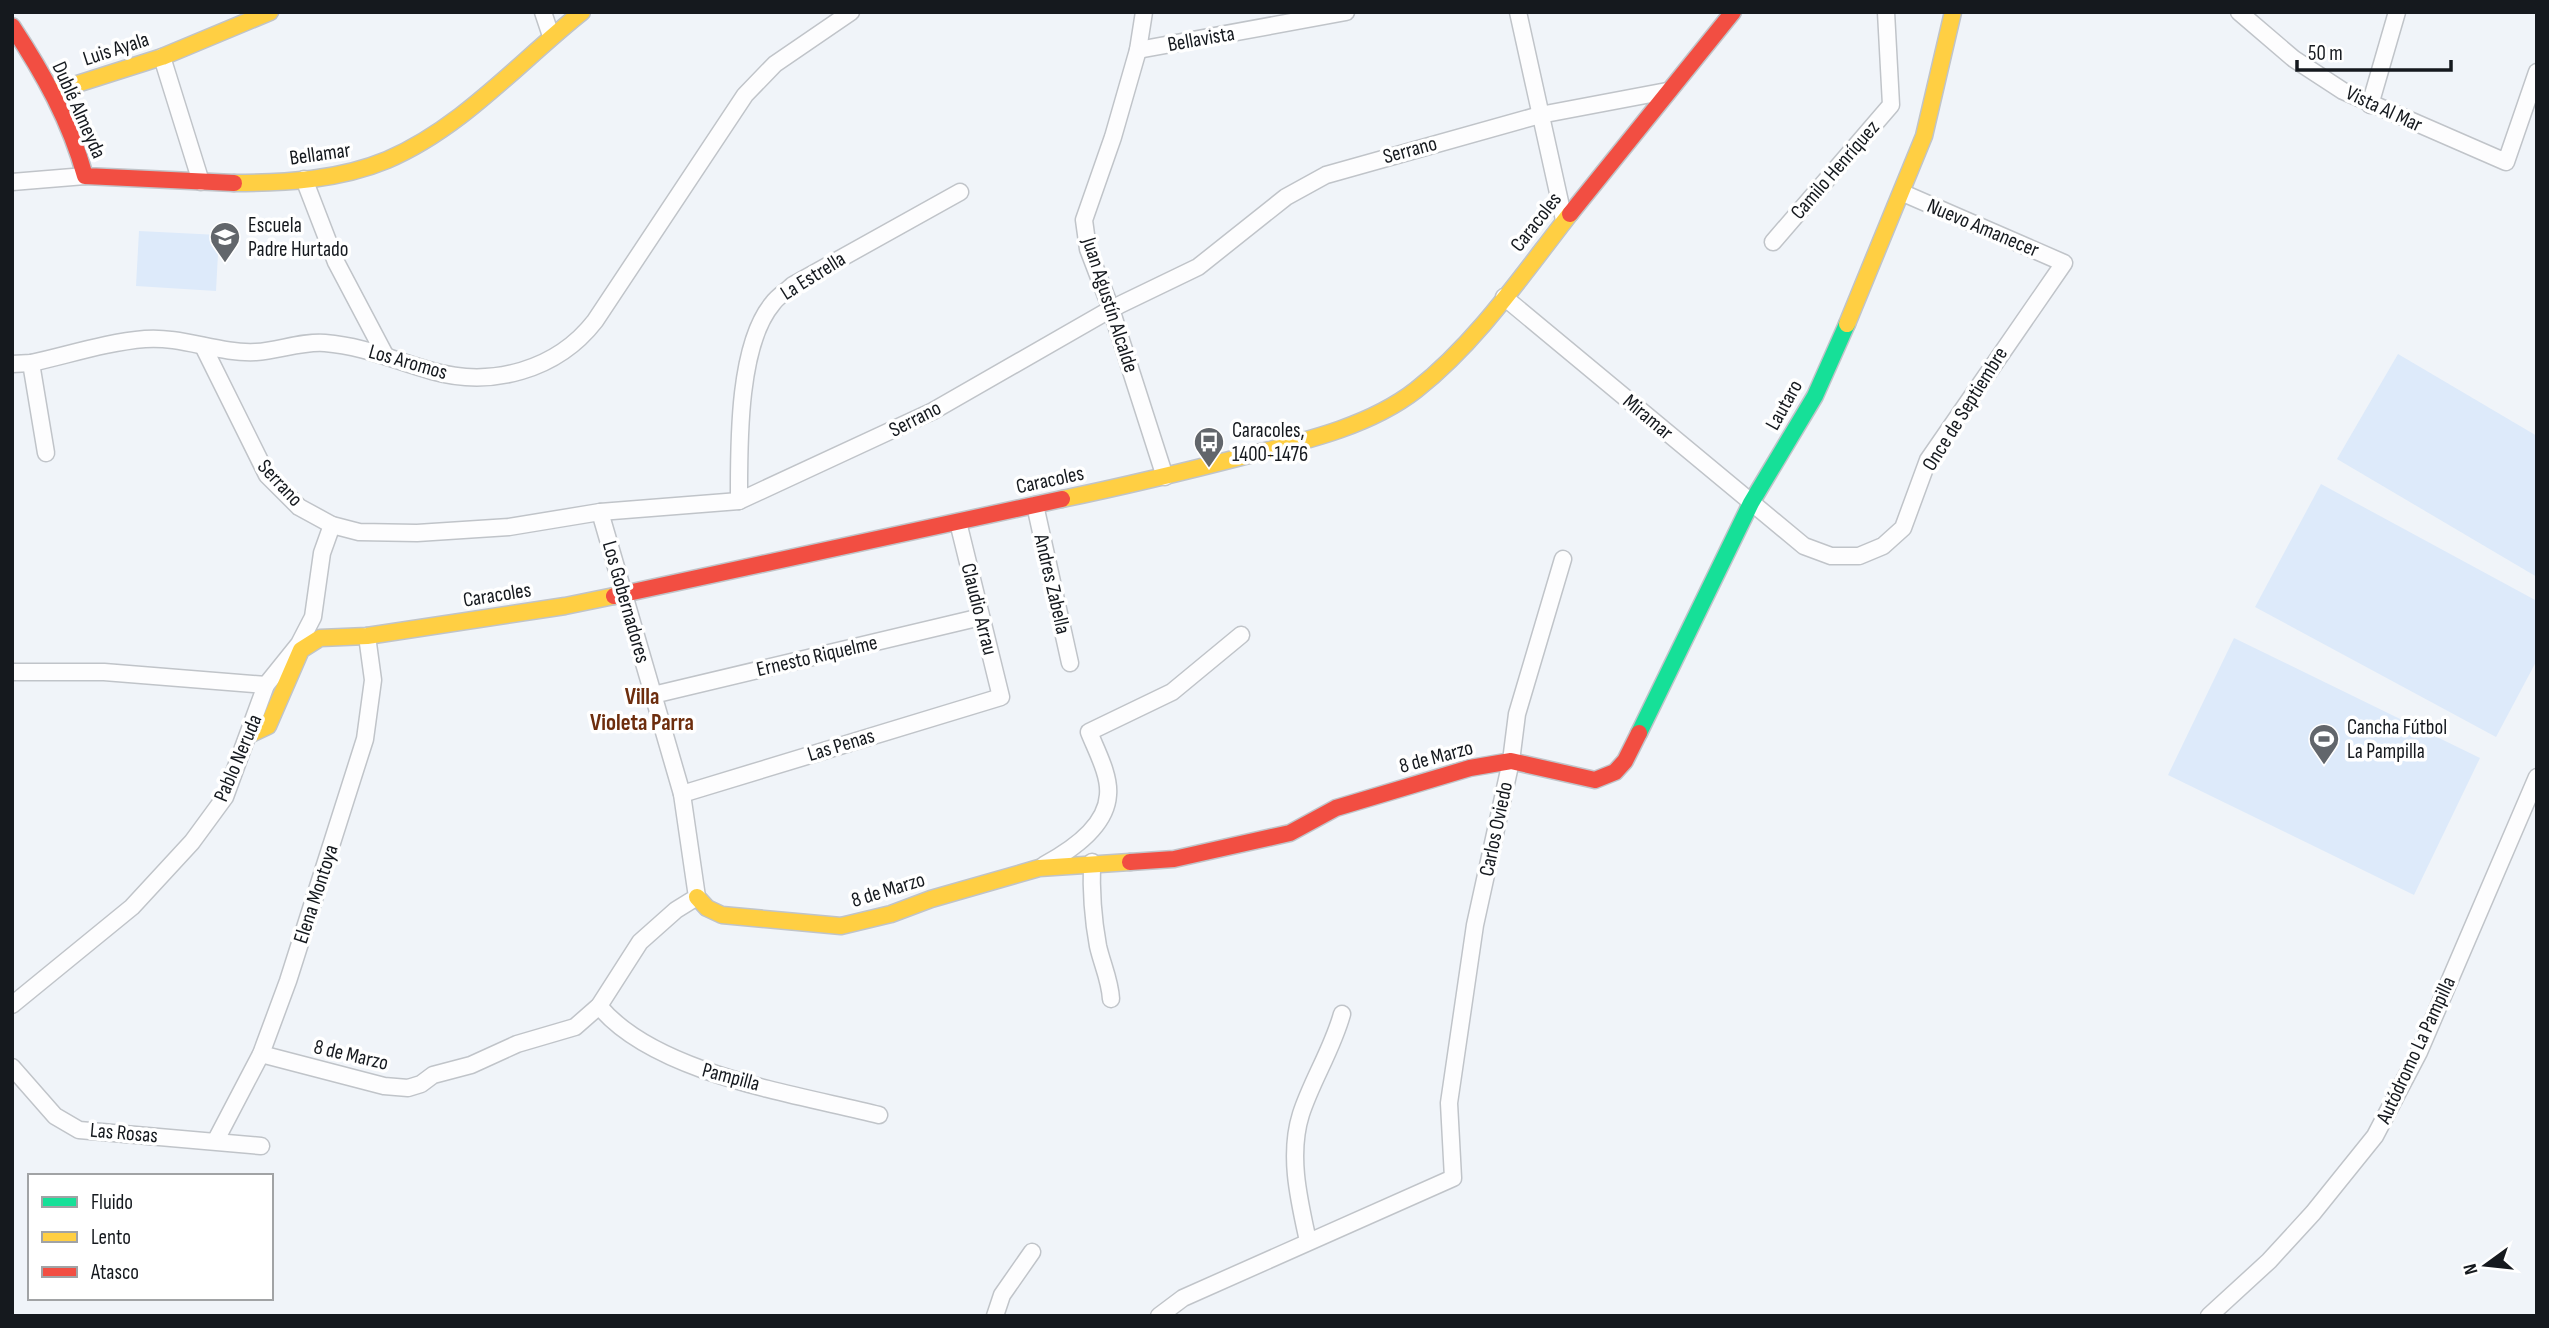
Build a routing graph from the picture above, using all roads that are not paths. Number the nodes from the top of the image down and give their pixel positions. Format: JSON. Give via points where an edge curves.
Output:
{"nodes":[{"id":1,"x":270,"y":12,"type":"edge"},
{"id":2,"x":543,"y":12,"type":"edge"},
{"id":3,"x":582,"y":12,"type":"edge"},
{"id":4,"x":851,"y":12,"type":"edge"},
{"id":5,"x":1144,"y":12,"type":"edge"},
{"id":6,"x":1346,"y":12,"type":"edge"},
{"id":7,"x":1518,"y":12,"type":"edge"},
{"id":8,"x":1733,"y":12,"type":"edge"},
{"id":9,"x":1886,"y":12,"type":"edge"},
{"id":10,"x":1953,"y":12,"type":"edge"},
{"id":11,"x":2239,"y":12,"type":"edge"},
{"id":12,"x":2397,"y":12,"type":"edge"},
{"id":13,"x":12,"y":26,"type":"edge"},
{"id":14,"x":551,"y":36,"type":"junction"},
{"id":15,"x":1138,"y":50,"type":"junction"},
{"id":16,"x":162,"y":57,"type":"junction"},
{"id":17,"x":2537,"y":72,"type":"edge"},
{"id":18,"x":52,"y":92,"type":"junction"},
{"id":19,"x":1667,"y":92,"type":"junction"},
{"id":20,"x":2370,"y":105,"type":"junction"},
{"id":21,"x":1540,"y":115,"type":"junction"},
{"id":22,"x":85,"y":176,"type":"junction"},
{"id":23,"x":304,"y":179,"type":"junction"},
{"id":24,"x":12,"y":182,"type":"edge"},
{"id":25,"x":201,"y":182,"type":"junction"},
{"id":26,"x":960,"y":192,"type":"dead end"},
{"id":27,"x":1903,"y":193,"type":"junction"},
{"id":28,"x":1564,"y":220,"type":"junction"},
{"id":29,"x":1773,"y":242,"type":"dead end"},
{"id":30,"x":2063,"y":263,"type":"joint"},
{"id":31,"x":1504,"y":297,"type":"junction"},
{"id":32,"x":1111,"y":309,"type":"junction"},
{"id":33,"x":202,"y":346,"type":"junction"},
{"id":34,"x":384,"y":353,"type":"junction"},
{"id":35,"x":30,"y":363,"type":"junction"},
{"id":36,"x":12,"y":365,"type":"edge"},
{"id":37,"x":46,"y":453,"type":"dead end"},
{"id":38,"x":1165,"y":477,"type":"junction"},
{"id":39,"x":739,"y":502,"type":"junction"},
{"id":40,"x":1751,"y":503,"type":"junction"},
{"id":41,"x":1035,"y":505,"type":"junction"},
{"id":42,"x":600,"y":512,"type":"junction"},
{"id":43,"x":958,"y":522,"type":"junction"},
{"id":44,"x":332,"y":525,"type":"junction"},
{"id":45,"x":1793,"y":537,"type":"joint"},
{"id":46,"x":1563,"y":559,"type":"dead end"},
{"id":47,"x":622,"y":591,"type":"junction"},
{"id":48,"x":981,"y":617,"type":"junction"},
{"id":49,"x":1241,"y":635,"type":"dead end"},
{"id":50,"x":367,"y":636,"type":"junction"},
{"id":51,"x":1070,"y":663,"type":"dead end"},
{"id":52,"x":12,"y":672,"type":"edge"},
{"id":53,"x":266,"y":685,"type":"junction"},
{"id":54,"x":653,"y":695,"type":"junction"},
{"id":55,"x":1001,"y":696,"type":"joint"},
{"id":56,"x":251,"y":734,"type":"junction"},
{"id":57,"x":1511,"y":761,"type":"junction"},
{"id":58,"x":2537,"y":777,"type":"edge"},
{"id":59,"x":1587,"y":779,"type":"joint"},
{"id":60,"x":681,"y":794,"type":"junction"},
{"id":61,"x":1092,"y":862,"type":"junction"},
{"id":62,"x":1039,"y":868,"type":"junction"},
{"id":63,"x":697,"y":897,"type":"junction"},
{"id":64,"x":1111,"y":999,"type":"dead end"},
{"id":65,"x":12,"y":1005,"type":"edge"},
{"id":66,"x":599,"y":1006,"type":"junction"},
{"id":67,"x":1342,"y":1014,"type":"dead end"},
{"id":68,"x":261,"y":1054,"type":"junction"},
{"id":69,"x":12,"y":1067,"type":"edge"},
{"id":70,"x":879,"y":1115,"type":"dead end"},
{"id":71,"x":216,"y":1140,"type":"junction"},
{"id":72,"x":261,"y":1146,"type":"dead end"},
{"id":73,"x":1308,"y":1241,"type":"junction"},
{"id":74,"x":1032,"y":1252,"type":"dead end"},
{"id":75,"x":995,"y":1316,"type":"edge"},
{"id":76,"x":1159,"y":1316,"type":"edge"},
{"id":77,"x":2209,"y":1316,"type":"edge"}],
"edges":[{"from":1,"to":16,"type":"street","name":"Luis Ayala"},
{"from":2,"to":14,"type":"street"},
{"from":3,"to":14,"type":"street","name":"Bellamar"},
{"from":4,"to":34,"type":"street","name":"Los Aromos","via":[[775,64],[745,94],[594,321],[571,348],[530,368],[492,378],[432,371]]},
{"from":5,"to":15,"type":"street","name":"Juan Agustín Alcalde"},
{"from":6,"to":15,"type":"street","name":"Bellavista"},
{"from":7,"to":21,"type":"street"},
{"from":8,"to":19,"type":"street","name":"Caracoles"},
{"from":9,"to":29,"type":"street","name":"Camilo Henríquez","via":[[1891,105]]},
{"from":10,"to":27,"type":"street","name":"Lautaro","via":[[1928,121]]},
{"from":11,"to":20,"type":"street","name":"Vista Al Mar","via":[[2317,76]]},
{"from":12,"to":20,"type":"street"},
{"from":13,"to":18,"type":"street","name":"Dublé Almeyda"},
{"from":14,"to":23,"type":"street","name":"Bellamar","via":[[443,127],[407,151],[367,168]]},
{"from":15,"to":32,"type":"street","name":"Juan Agustín Alcalde","via":[[1084,220],[1088,249]]},
{"from":16,"to":18,"type":"street","name":"Luis Ayala"},
{"from":16,"to":25,"type":"street"},
{"from":17,"to":20,"type":"street","name":"Vista Al Mar","via":[[2506,162]]},
{"from":18,"to":22,"type":"street","name":"Dublé Almeyda"},
{"from":19,"to":21,"type":"street","name":"Serrano"},
{"from":19,"to":28,"type":"street","name":"Caracoles"},
{"from":21,"to":28,"type":"street"},
{"from":21,"to":32,"type":"street","name":"Serrano","via":[[1326,175],[1286,197],[1198,267]]},
{"from":22,"to":24,"type":"street","name":"Bellamar"},
{"from":22,"to":25,"type":"street","name":"Bellamar"},
{"from":23,"to":25,"type":"street","name":"Bellamar"},
{"from":23,"to":34,"type":"street","via":[[336,262]]},
{"from":26,"to":39,"type":"street","name":"La Estrella","via":[[793,285],[772,303],[757,331],[746,373],[739,432]]},
{"from":27,"to":30,"type":"street","name":"Nuevo Amanecer"},
{"from":27,"to":40,"type":"street","name":"Lautaro","via":[[1815,396]]},
{"from":28,"to":31,"type":"street","name":"Caracoles"},
{"from":30,"to":45,"type":"street","name":"Once de Septiembre","via":[[1928,460],[1903,528],[1894,538],[1872,552],[1846,558],[1817,552]]},
{"from":31,"to":38,"type":"street","name":"Caracoles","via":[[1451,359],[1416,390],[1378,413],[1304,441]]},
{"from":31,"to":40,"type":"street","name":"Miramar"},
{"from":32,"to":38,"type":"street","name":"Juan Agustín Alcalde"},
{"from":32,"to":39,"type":"street","name":"Serrano","via":[[933,411]]},
{"from":33,"to":34,"type":"street","name":"Los Aromos","via":[[256,352],[322,342]]},
{"from":33,"to":35,"type":"street","name":"Los Aromos","via":[[146,338]]},
{"from":33,"to":44,"type":"street","name":"Serrano","via":[[267,475],[299,507]]},
{"from":35,"to":36,"type":"street","name":"Los Aromos"},
{"from":35,"to":37,"type":"street"},
{"from":38,"to":41,"type":"street","name":"Caracoles"},
{"from":39,"to":42,"type":"street","name":"Serrano"},
{"from":40,"to":45,"type":"street","name":"Miramar"},
{"from":40,"to":59,"type":"street","name":"Lautaro","via":[[1625,761],[1609,776]]},
{"from":41,"to":43,"type":"street","name":"Caracoles"},
{"from":41,"to":51,"type":"street","name":"Andres Zabella"},
{"from":42,"to":44,"type":"street","name":"Serrano","via":[[509,527],[417,533],[359,532]]},
{"from":42,"to":47,"type":"street","name":"Los Gobernadores"},
{"from":43,"to":47,"type":"street","name":"Caracoles"},
{"from":43,"to":48,"type":"street","name":"Claudio Arrau"},
{"from":44,"to":53,"type":"street","name":"Pablo Neruda","via":[[322,553],[313,617],[299,644]]},
{"from":46,"to":57,"type":"street","name":"Carlos Oviedo","via":[[1517,714]]},
{"from":47,"to":50,"type":"street","name":"Caracoles","via":[[565,606]]},
{"from":47,"to":54,"type":"street","name":"Los Gobernadores"},
{"from":48,"to":54,"type":"street","name":"Ernesto Riquelme"},
{"from":48,"to":55,"type":"street","name":"Claudio Arrau"},
{"from":49,"to":62,"type":"street","via":[[1172,692],[1089,732],[1107,782],[1104,813],[1066,853]]},
{"from":50,"to":56,"type":"street","name":"Caracoles","via":[[320,638],[308,643],[296,658],[268,726]]},
{"from":50,"to":68,"type":"street","name":"Elena Montoya","via":[[373,680],[367,730]]},
{"from":52,"to":53,"type":"street","via":[[104,672]]},
{"from":53,"to":56,"type":"street","name":"Pablo Neruda"},
{"from":54,"to":60,"type":"street","name":"Los Gobernadores"},
{"from":55,"to":60,"type":"street","name":"Las Penas"},
{"from":56,"to":65,"type":"street","name":"Pablo Neruda","via":[[225,797],[192,842],[132,907]]},
{"from":57,"to":59,"type":"street","name":"8 de Marzo"},
{"from":57,"to":61,"type":"street","name":"8 de Marzo","via":[[1405,786],[1336,808],[1290,833],[1249,844],[1174,859]]},
{"from":57,"to":73,"type":"street","name":"Carlos Oviedo","via":[[1475,925],[1450,1103],[1453,1178]]},
{"from":58,"to":77,"type":"street","name":"Autódromo La Pampilla","via":[[2406,1081],[2375,1136],[2269,1261]]},
{"from":60,"to":63,"type":"street","name":"Los Gobernadores"},
{"from":61,"to":62,"type":"street","name":"8 de Marzo"},
{"from":61,"to":64,"type":"street","via":[[1098,947]]},
{"from":62,"to":63,"type":"street","name":"8 de Marzo","via":[[841,926],[722,915]]},
{"from":63,"to":66,"type":"street","name":"8 de Marzo","via":[[640,942]]},
{"from":66,"to":68,"type":"street","name":"8 de Marzo","via":[[575,1027],[433,1074],[408,1088]]},
{"from":66,"to":70,"type":"street","name":"Pampilla","via":[[625,1032],[691,1067]]},
{"from":67,"to":73,"type":"street","via":[[1333,1046],[1301,1114],[1295,1154]]},
{"from":68,"to":71,"type":"street","name":"Elena Montoya"},
{"from":69,"to":71,"type":"street","name":"Las Rosas","via":[[55,1116],[79,1129]]},
{"from":71,"to":72,"type":"street","name":"Las Rosas"},
{"from":73,"to":76,"type":"street","via":[[1183,1298]]},
{"from":74,"to":75,"type":"street","via":[[1002,1294]]}]}
